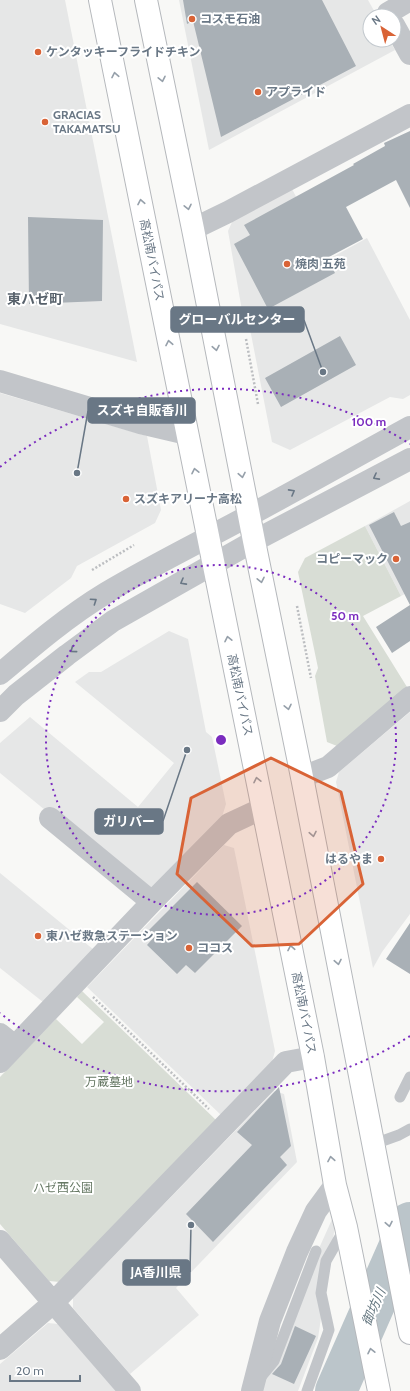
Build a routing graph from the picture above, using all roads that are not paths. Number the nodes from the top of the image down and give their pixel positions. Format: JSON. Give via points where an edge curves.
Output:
{"nodes":[{"id":1,"x":100,"y":0,"type":"edge"},
{"id":2,"x":146,"y":0,"type":"edge"},
{"id":3,"x":410,"y":0,"type":"edge"},
{"id":4,"x":396,"y":8,"type":"edge"},
{"id":5,"x":402,"y":39,"type":"edge"},
{"id":6,"x":410,"y":54,"type":"edge"},
{"id":7,"x":410,"y":114,"type":"edge"},
{"id":8,"x":193,"y":229,"type":"junction"},
{"id":9,"x":0,"y":381,"type":"edge"},
{"id":10,"x":410,"y":427,"type":"edge"},
{"id":11,"x":187,"y":434,"type":"junction"},
{"id":12,"x":410,"y":459,"type":"edge"},
{"id":13,"x":250,"y":515,"type":"junction"},
{"id":14,"x":208,"y":536,"type":"junction"},
{"id":15,"x":254,"y":541,"type":"junction"},
{"id":16,"x":213,"y":565,"type":"junction"},
{"id":17,"x":0,"y":674,"type":"edge"},
{"id":18,"x":410,"y":697,"type":"edge"},
{"id":19,"x":0,"y":711,"type":"edge"},
{"id":20,"x":302,"y":777,"type":"junction"},
{"id":21,"x":263,"y":808,"type":"junction"},
{"id":22,"x":50,"y":818,"type":"dead end"},
{"id":23,"x":152,"y":902,"type":"junction"},
{"id":24,"x":7,"y":1040,"type":"edge"},
{"id":25,"x":313,"y":1057,"type":"junction"},
{"id":26,"x":0,"y":1062,"type":"edge"},
{"id":27,"x":410,"y":1077,"type":"edge"},
{"id":28,"x":400,"y":1097,"type":"dead end"},
{"id":29,"x":410,"y":1129,"type":"edge"},
{"id":30,"x":374,"y":1144,"type":"junction"},
{"id":31,"x":336,"y":1185,"type":"junction"},
{"id":32,"x":346,"y":1227,"type":"junction"},
{"id":33,"x":0,"y":1241,"type":"edge"},
{"id":34,"x":316,"y":1252,"type":"dead end"},
{"id":35,"x":54,"y":1303,"type":"junction"},
{"id":36,"x":410,"y":1333,"type":"edge"},
{"id":37,"x":0,"y":1349,"type":"edge"},
{"id":38,"x":252,"y":1389,"type":"edge"},
{"id":39,"x":379,"y":1390,"type":"edge"},
{"id":40,"x":130,"y":1391,"type":"edge"},
{"id":41,"x":308,"y":1391,"type":"edge"}],
"edges":[{"from":11,"to":1,"type":"highway","name":"高松南バイパス","one_way":true},
{"from":2,"to":8,"type":"highway","one_way":true},
{"from":3,"to":4,"type":"street"},
{"from":5,"to":6,"type":"street"},
{"from":7,"to":8,"type":"street"},
{"from":8,"to":13,"type":"highway","one_way":true},
{"from":9,"to":11,"type":"street","via":[[140,423]]},
{"from":13,"to":10,"type":"street","one_way":true},
{"from":14,"to":11,"type":"highway","name":"高松南バイパス","one_way":true},
{"from":12,"to":15,"type":"street","one_way":true},
{"from":13,"to":14,"type":"street"},
{"from":13,"to":15,"type":"highway"},
{"from":14,"to":16,"type":"highway","name":"高松南バイパス"},
{"from":17,"to":14,"type":"street","one_way":true,"via":[[64,622],[105,594]]},
{"from":15,"to":16,"type":"street"},
{"from":15,"to":20,"type":"highway","one_way":true},
{"from":16,"to":19,"type":"street","one_way":true,"via":[[113,621],[67,655]]},
{"from":21,"to":16,"type":"highway","name":"高松南バイパス","one_way":true},
{"from":18,"to":20,"type":"street","via":[[328,767]]},
{"from":20,"to":30,"type":"highway","one_way":true},
{"from":21,"to":23,"type":"street","via":[[229,824]]},
{"from":25,"to":21,"type":"highway","name":"高松南バイパス","one_way":true},
{"from":22,"to":23,"type":"street"},
{"from":23,"to":24,"type":"street","via":[[76,982]]},
{"from":24,"to":26,"type":"street"},
{"from":31,"to":25,"type":"highway","name":"高松南バイパス","one_way":true},
{"from":25,"to":35,"type":"street","via":[[286,1062]]},
{"from":27,"to":28,"type":"lane"},
{"from":29,"to":30,"type":"lane"},
{"from":30,"to":36,"type":"highway","one_way":true},
{"from":31,"to":32,"type":"highway","name":"高松南バイパス"},
{"from":31,"to":38,"type":"street","via":[[316,1211],[296,1252],[270,1321]]},
{"from":39,"to":32,"type":"highway","name":"高松南バイパス","one_way":true},
{"from":32,"to":41,"type":"lane","via":[[326,1261],[321,1293],[329,1330]]},
{"from":33,"to":35,"type":"street"},
{"from":34,"to":38,"type":"lane","via":[[274,1361]]},
{"from":35,"to":37,"type":"street"},
{"from":35,"to":40,"type":"street"}]}
